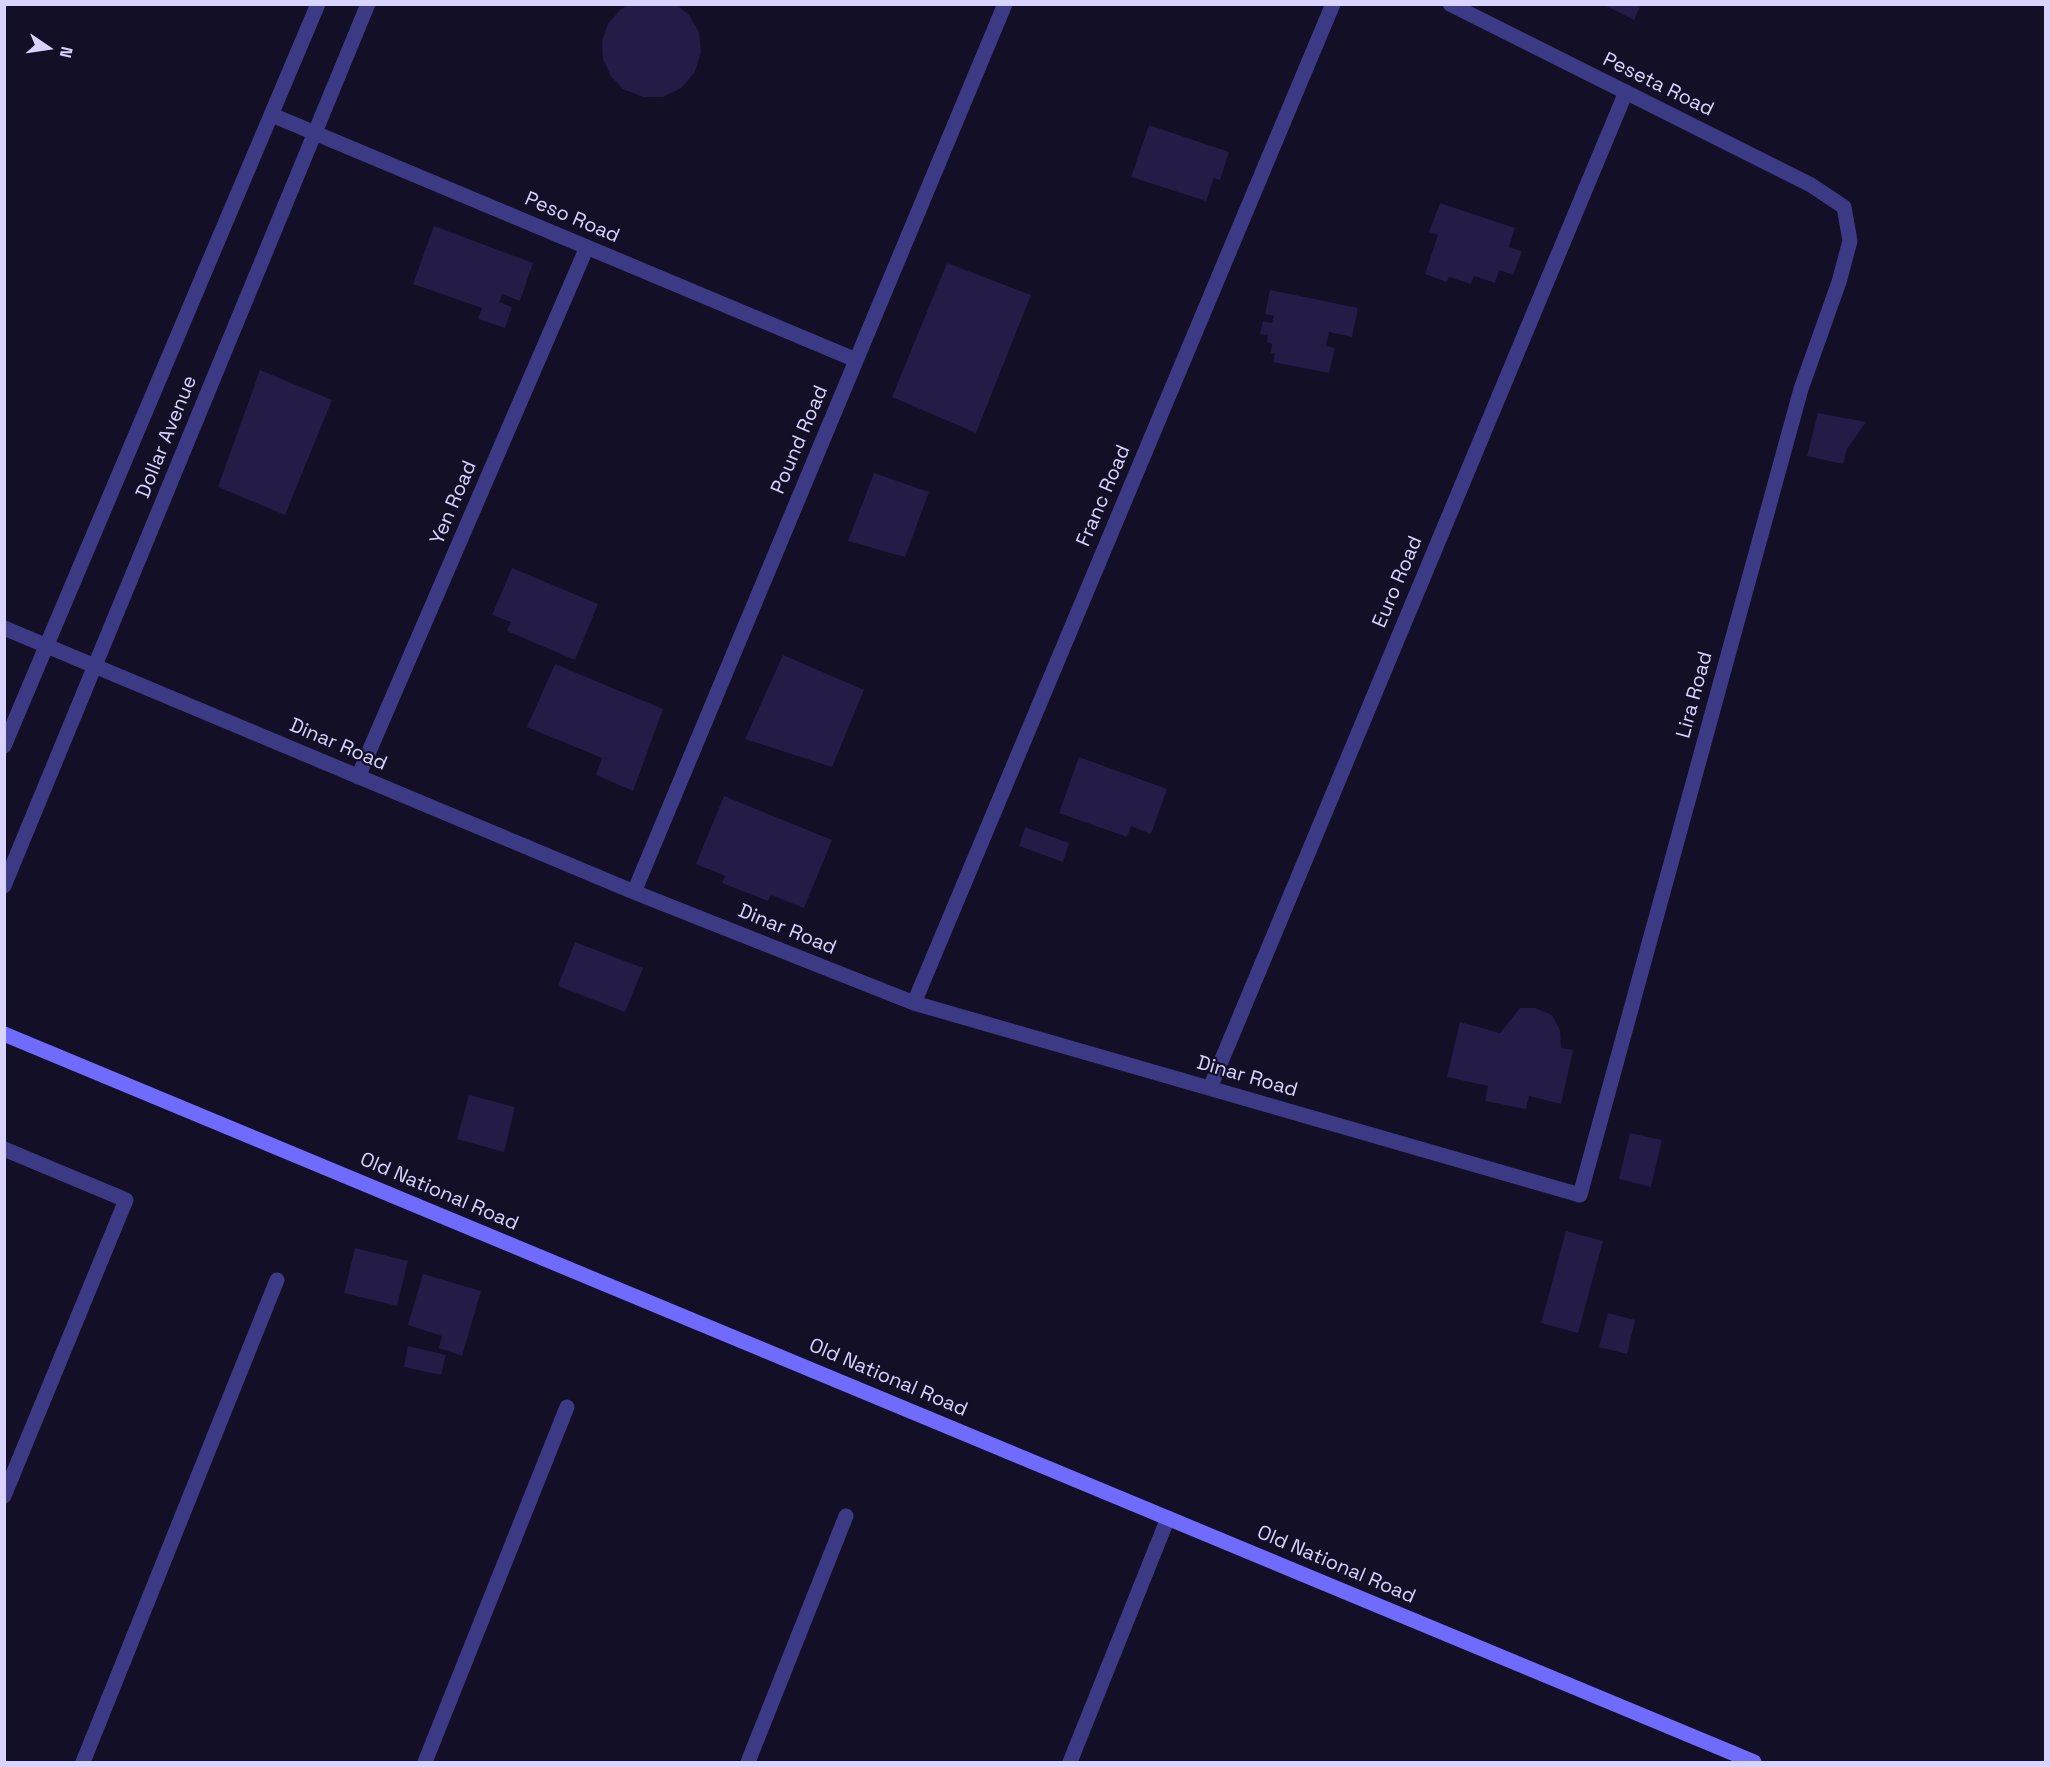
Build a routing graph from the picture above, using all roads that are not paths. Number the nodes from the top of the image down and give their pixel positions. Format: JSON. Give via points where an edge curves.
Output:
{"nodes":[{"id":1,"x":318,"y":4,"type":"edge"},
{"id":2,"x":368,"y":4,"type":"edge"},
{"id":3,"x":1005,"y":4,"type":"edge"},
{"id":4,"x":1333,"y":4,"type":"edge"},
{"id":5,"x":1450,"y":4,"type":"edge"},
{"id":6,"x":1626,"y":92,"type":"junction"},
{"id":7,"x":272,"y":115,"type":"junction"},
{"id":8,"x":315,"y":133,"type":"junction"},
{"id":9,"x":1844,"y":207,"type":"joint"},
{"id":10,"x":587,"y":247,"type":"junction"},
{"id":11,"x":856,"y":360,"type":"junction"},
{"id":12,"x":4,"y":628,"type":"edge"},
{"id":13,"x":47,"y":646,"type":"junction"},
{"id":14,"x":95,"y":665,"type":"junction"},
{"id":15,"x":4,"y":746,"type":"edge"},
{"id":16,"x":358,"y":777,"type":"junction"},
{"id":17,"x":4,"y":886,"type":"edge"},
{"id":18,"x":634,"y":892,"type":"junction"},
{"id":19,"x":914,"y":1003,"type":"junction"},
{"id":20,"x":4,"y":1034,"type":"edge"},
{"id":21,"x":1210,"y":1088,"type":"junction"},
{"id":22,"x":4,"y":1149,"type":"edge"},
{"id":23,"x":1580,"y":1195,"type":"joint"},
{"id":24,"x":277,"y":1280,"type":"dead end"},
{"id":25,"x":567,"y":1407,"type":"dead end"},
{"id":26,"x":4,"y":1496,"type":"edge"},
{"id":27,"x":846,"y":1516,"type":"dead end"},
{"id":28,"x":1168,"y":1518,"type":"junction"},
{"id":29,"x":84,"y":1762,"type":"edge"},
{"id":30,"x":425,"y":1762,"type":"edge"},
{"id":31,"x":748,"y":1762,"type":"edge"},
{"id":32,"x":1070,"y":1762,"type":"edge"},
{"id":33,"x":1754,"y":1762,"type":"edge"}],
"edges":[{"from":1,"to":7,"type":"street","name":"Dollar Avenue"},
{"from":2,"to":8,"type":"street","name":"Dollar Avenue"},
{"from":3,"to":11,"type":"street","name":"Pound Road"},
{"from":4,"to":19,"type":"street","name":"Franc Road"},
{"from":5,"to":6,"type":"street","name":"Peseta Road"},
{"from":6,"to":9,"type":"street","name":"Peseta Road","via":[[1811,185]]},
{"from":6,"to":21,"type":"street","name":"Euro Road"},
{"from":7,"to":8,"type":"street","name":"Peso Road"},
{"from":7,"to":13,"type":"street","name":"Dollar Avenue"},
{"from":8,"to":10,"type":"street","name":"Peso Road"},
{"from":8,"to":14,"type":"street","name":"Dollar Avenue"},
{"from":9,"to":23,"type":"street","name":"Lira Road","via":[[1850,241],[1801,389]]},
{"from":10,"to":11,"type":"street","name":"Peso Road"},
{"from":10,"to":16,"type":"street","name":"Yen Road"},
{"from":11,"to":18,"type":"street","name":"Pound Road"},
{"from":12,"to":13,"type":"street","name":"Dinar Road"},
{"from":13,"to":14,"type":"street","name":"Dinar Road"},
{"from":13,"to":15,"type":"street","name":"Dollar Avenue"},
{"from":14,"to":16,"type":"street","name":"Dinar Road"},
{"from":14,"to":17,"type":"street","name":"Dollar Avenue"},
{"from":16,"to":18,"type":"street","name":"Dinar Road"},
{"from":18,"to":19,"type":"street","name":"Dinar Road"},
{"from":19,"to":21,"type":"street","name":"Dinar Road"},
{"from":20,"to":28,"type":"main road","name":"Old National Road"},
{"from":21,"to":23,"type":"street","name":"Dinar Road"},
{"from":22,"to":26,"type":"street","via":[[126,1200]]},
{"from":24,"to":29,"type":"street"},
{"from":25,"to":30,"type":"street"},
{"from":27,"to":31,"type":"street"},
{"from":28,"to":32,"type":"street"},
{"from":28,"to":33,"type":"main road","name":"Old National Road"}]}
